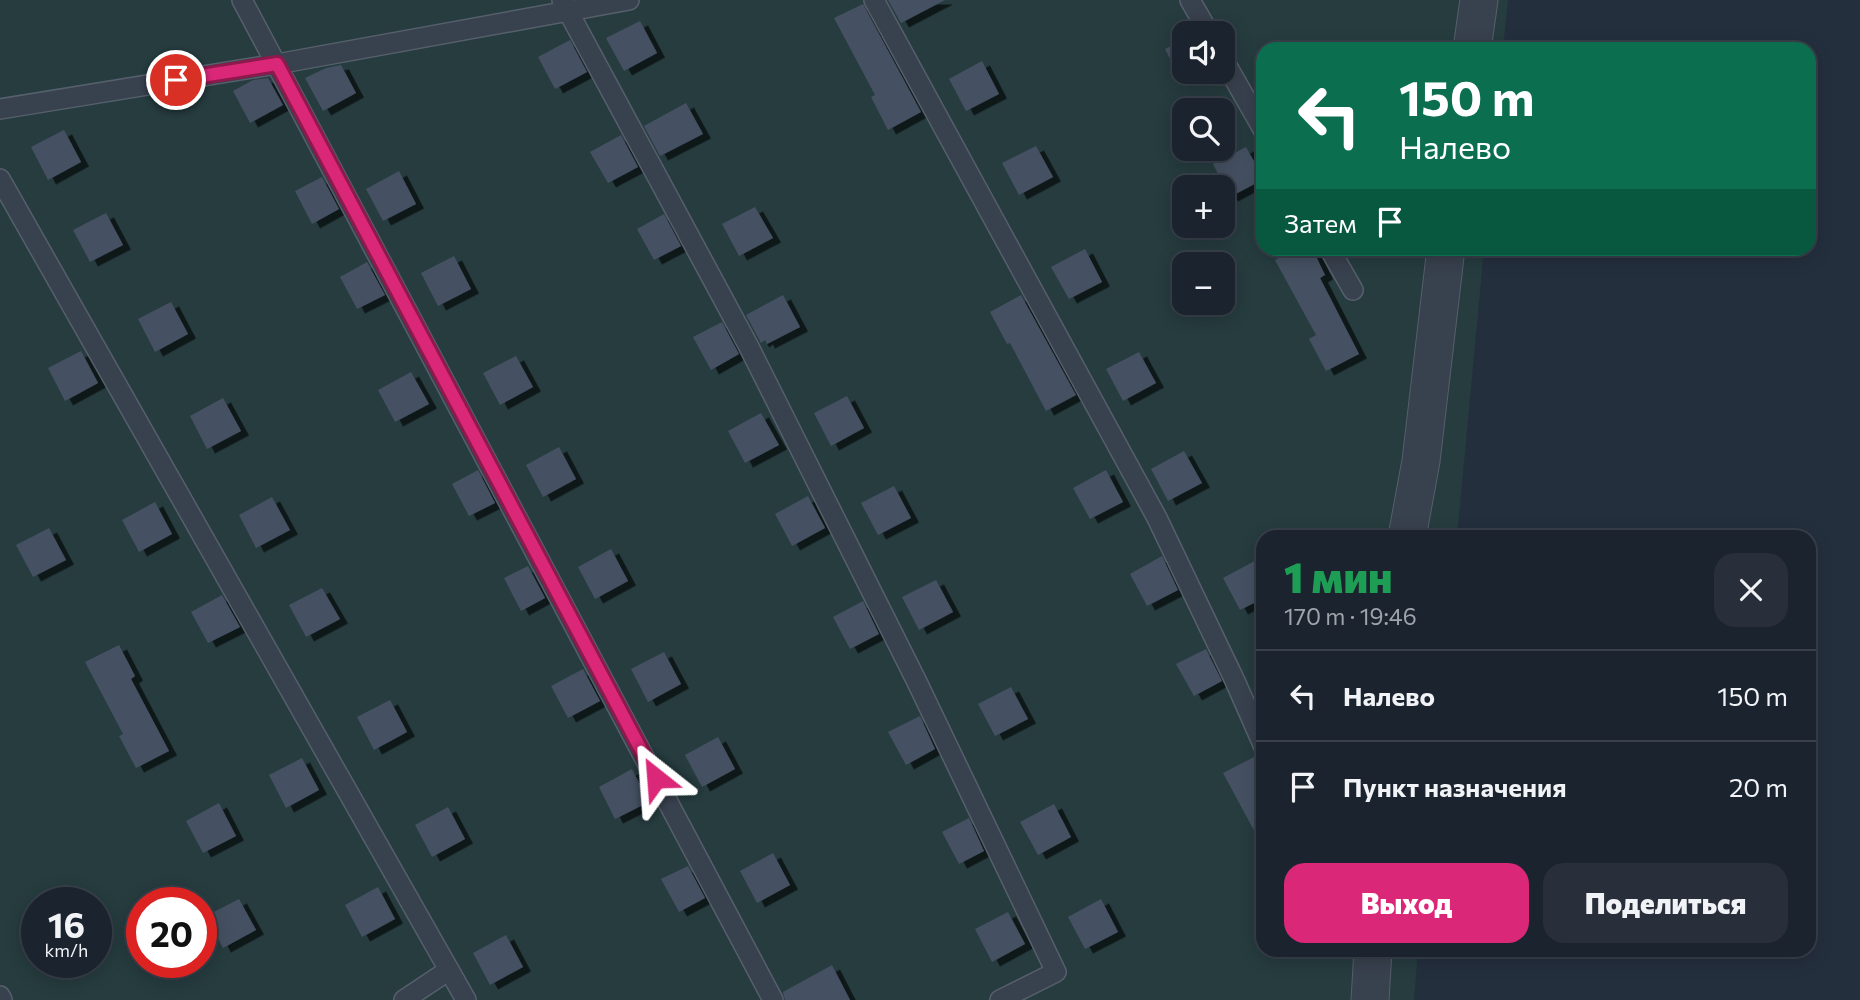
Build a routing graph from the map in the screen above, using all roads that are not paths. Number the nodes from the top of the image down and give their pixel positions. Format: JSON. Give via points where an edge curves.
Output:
{"nodes":[{"id":1,"x":242,"y":0,"type":"edge"},
{"id":2,"x":629,"y":0,"type":"edge"},
{"id":3,"x":874,"y":0,"type":"edge"},
{"id":4,"x":1190,"y":0,"type":"edge"},
{"id":5,"x":1479,"y":0,"type":"edge"},
{"id":6,"x":565,"y":6,"type":"edge"},
{"id":7,"x":1202,"y":21,"type":"edge"},
{"id":8,"x":1473,"y":42,"type":"edge"},
{"id":9,"x":277,"y":64,"type":"junction"},
{"id":10,"x":1235,"y":80,"type":"edge"},
{"id":11,"x":0,"y":109,"type":"edge"},
{"id":12,"x":1256,"y":117,"type":"edge"},
{"id":13,"x":0,"y":179,"type":"edge"},
{"id":14,"x":1334,"y":256,"type":"edge"},
{"id":15,"x":1445,"y":256,"type":"edge"},
{"id":16,"x":1353,"y":290,"type":"dead end"},
{"id":17,"x":1408,"y":530,"type":"edge"},
{"id":18,"x":1256,"y":729,"type":"edge"},
{"id":19,"x":1373,"y":957,"type":"edge"},
{"id":20,"x":449,"y":970,"type":"junction"},
{"id":21,"x":404,"y":1000,"type":"edge"},
{"id":22,"x":466,"y":1000,"type":"edge"},
{"id":23,"x":774,"y":1000,"type":"edge"},
{"id":24,"x":1000,"y":1000,"type":"edge"},
{"id":25,"x":1370,"y":1000,"type":"edge"}],
"edges":[{"from":1,"to":9,"type":"lane"},
{"from":2,"to":6,"type":"lane"},
{"from":3,"to":18,"type":"lane","via":[[1157,518]]},
{"from":4,"to":7,"type":"lane"},
{"from":5,"to":8,"type":"street"},
{"from":6,"to":9,"type":"lane"},
{"from":6,"to":24,"type":"lane","via":[[748,345],[1056,972]]},
{"from":9,"to":11,"type":"lane"},
{"from":9,"to":23,"type":"lane"},
{"from":10,"to":12,"type":"lane"},
{"from":13,"to":20,"type":"lane"},
{"from":14,"to":16,"type":"lane"},
{"from":15,"to":17,"type":"street"},
{"from":19,"to":25,"type":"street"},
{"from":20,"to":21,"type":"lane"},
{"from":20,"to":22,"type":"lane"}]}
